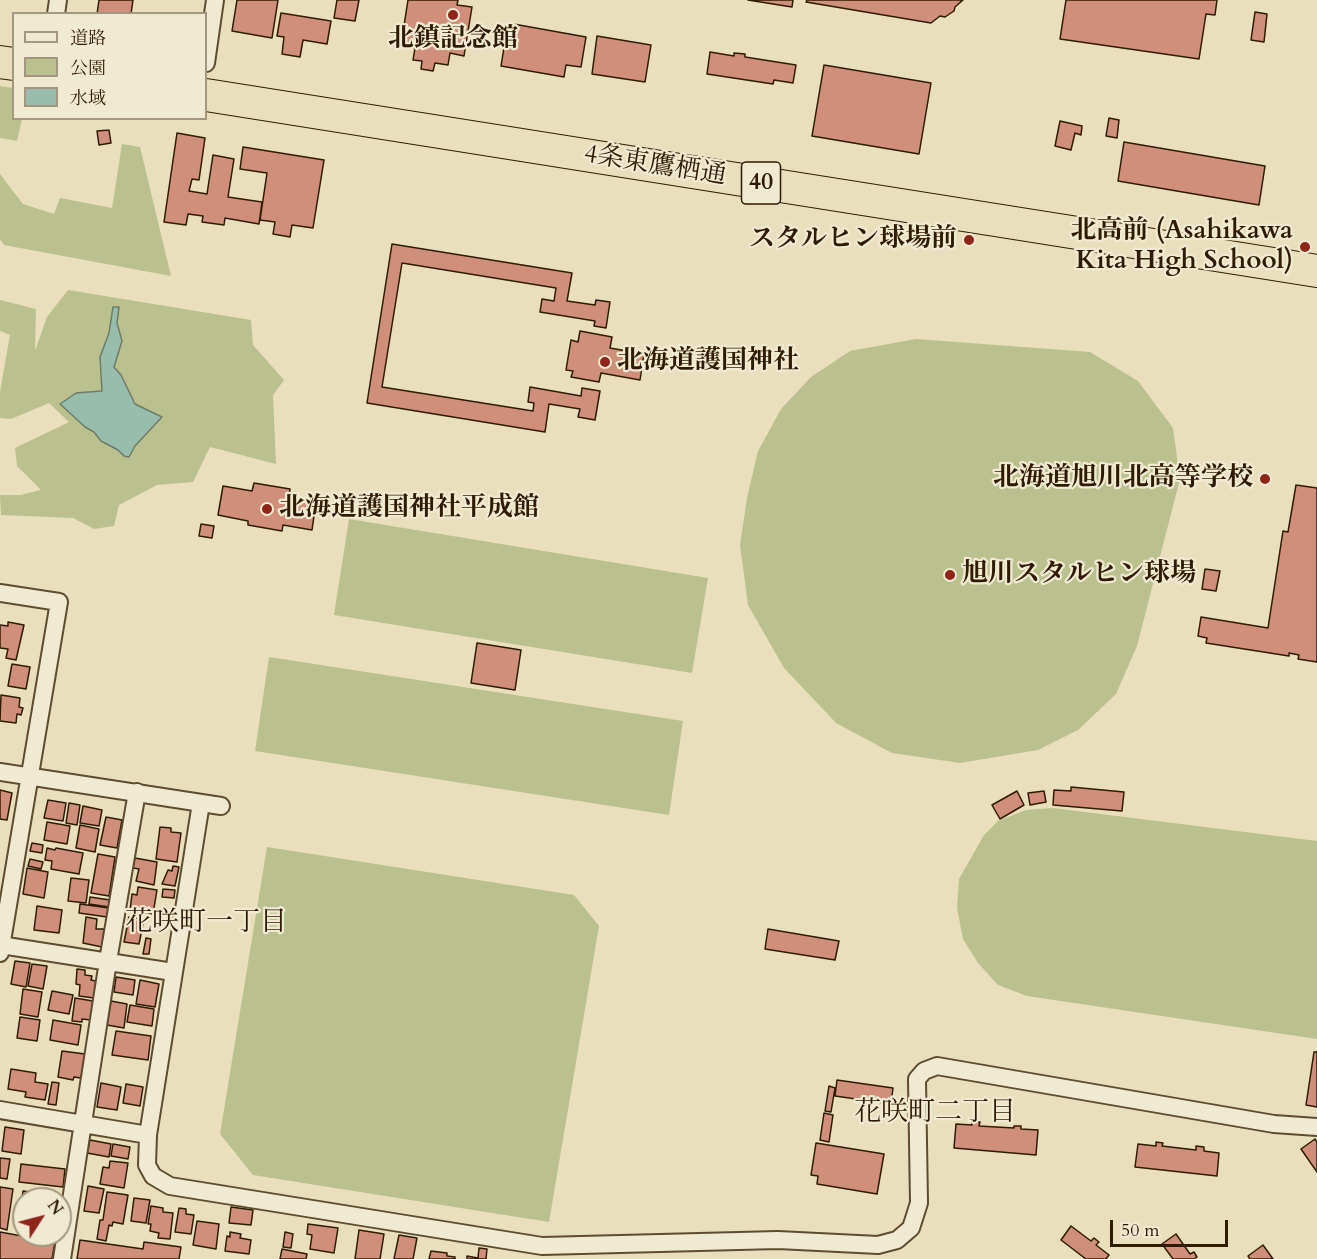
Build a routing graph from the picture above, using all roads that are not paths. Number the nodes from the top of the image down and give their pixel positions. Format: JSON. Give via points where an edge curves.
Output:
{"nodes":[{"id":1,"x":215,"y":0,"type":"edge"},
{"id":2,"x":207,"y":56,"type":"edge"},
{"id":3,"x":207,"y":95,"type":"edge"},
{"id":4,"x":1317,"y":271,"type":"edge"},
{"id":5,"x":0,"y":593,"type":"edge"},
{"id":6,"x":0,"y":772,"type":"edge"},
{"id":7,"x":30,"y":778,"type":"junction"},
{"id":8,"x":137,"y":792,"type":"junction"},
{"id":9,"x":201,"y":803,"type":"junction"},
{"id":10,"x":221,"y":806,"type":"dead end"},
{"id":11,"x":0,"y":948,"type":"edge"},
{"id":12,"x":108,"y":962,"type":"junction"},
{"id":13,"x":173,"y":972,"type":"junction"},
{"id":14,"x":0,"y":1110,"type":"edge"},
{"id":15,"x":84,"y":1124,"type":"junction"},
{"id":16,"x":1317,"y":1127,"type":"edge"},
{"id":17,"x":148,"y":1136,"type":"junction"},
{"id":18,"x":62,"y":1259,"type":"edge"}],
"edges":[{"from":1,"to":2,"type":"street"},
{"from":3,"to":4,"type":"highway","name":"4条東鷹栖通","number":"40"},
{"from":5,"to":7,"type":"street","via":[[59,602]]},
{"from":6,"to":7,"type":"street"},
{"from":7,"to":8,"type":"street"},
{"from":7,"to":11,"type":"street"},
{"from":8,"to":9,"type":"street"},
{"from":8,"to":12,"type":"street"},
{"from":9,"to":10,"type":"street"},
{"from":9,"to":13,"type":"street"},
{"from":11,"to":12,"type":"street"},
{"from":12,"to":13,"type":"street"},
{"from":12,"to":15,"type":"street"},
{"from":13,"to":17,"type":"street"},
{"from":14,"to":15,"type":"street"},
{"from":15,"to":17,"type":"street"},
{"from":15,"to":18,"type":"street"},
{"from":16,"to":17,"type":"street","via":[[1274,1124],[937,1066],[917,1079],[919,1203],[911,1228],[897,1240],[878,1245],[777,1240],[542,1246],[170,1186],[153,1176],[147,1165]]}]}
